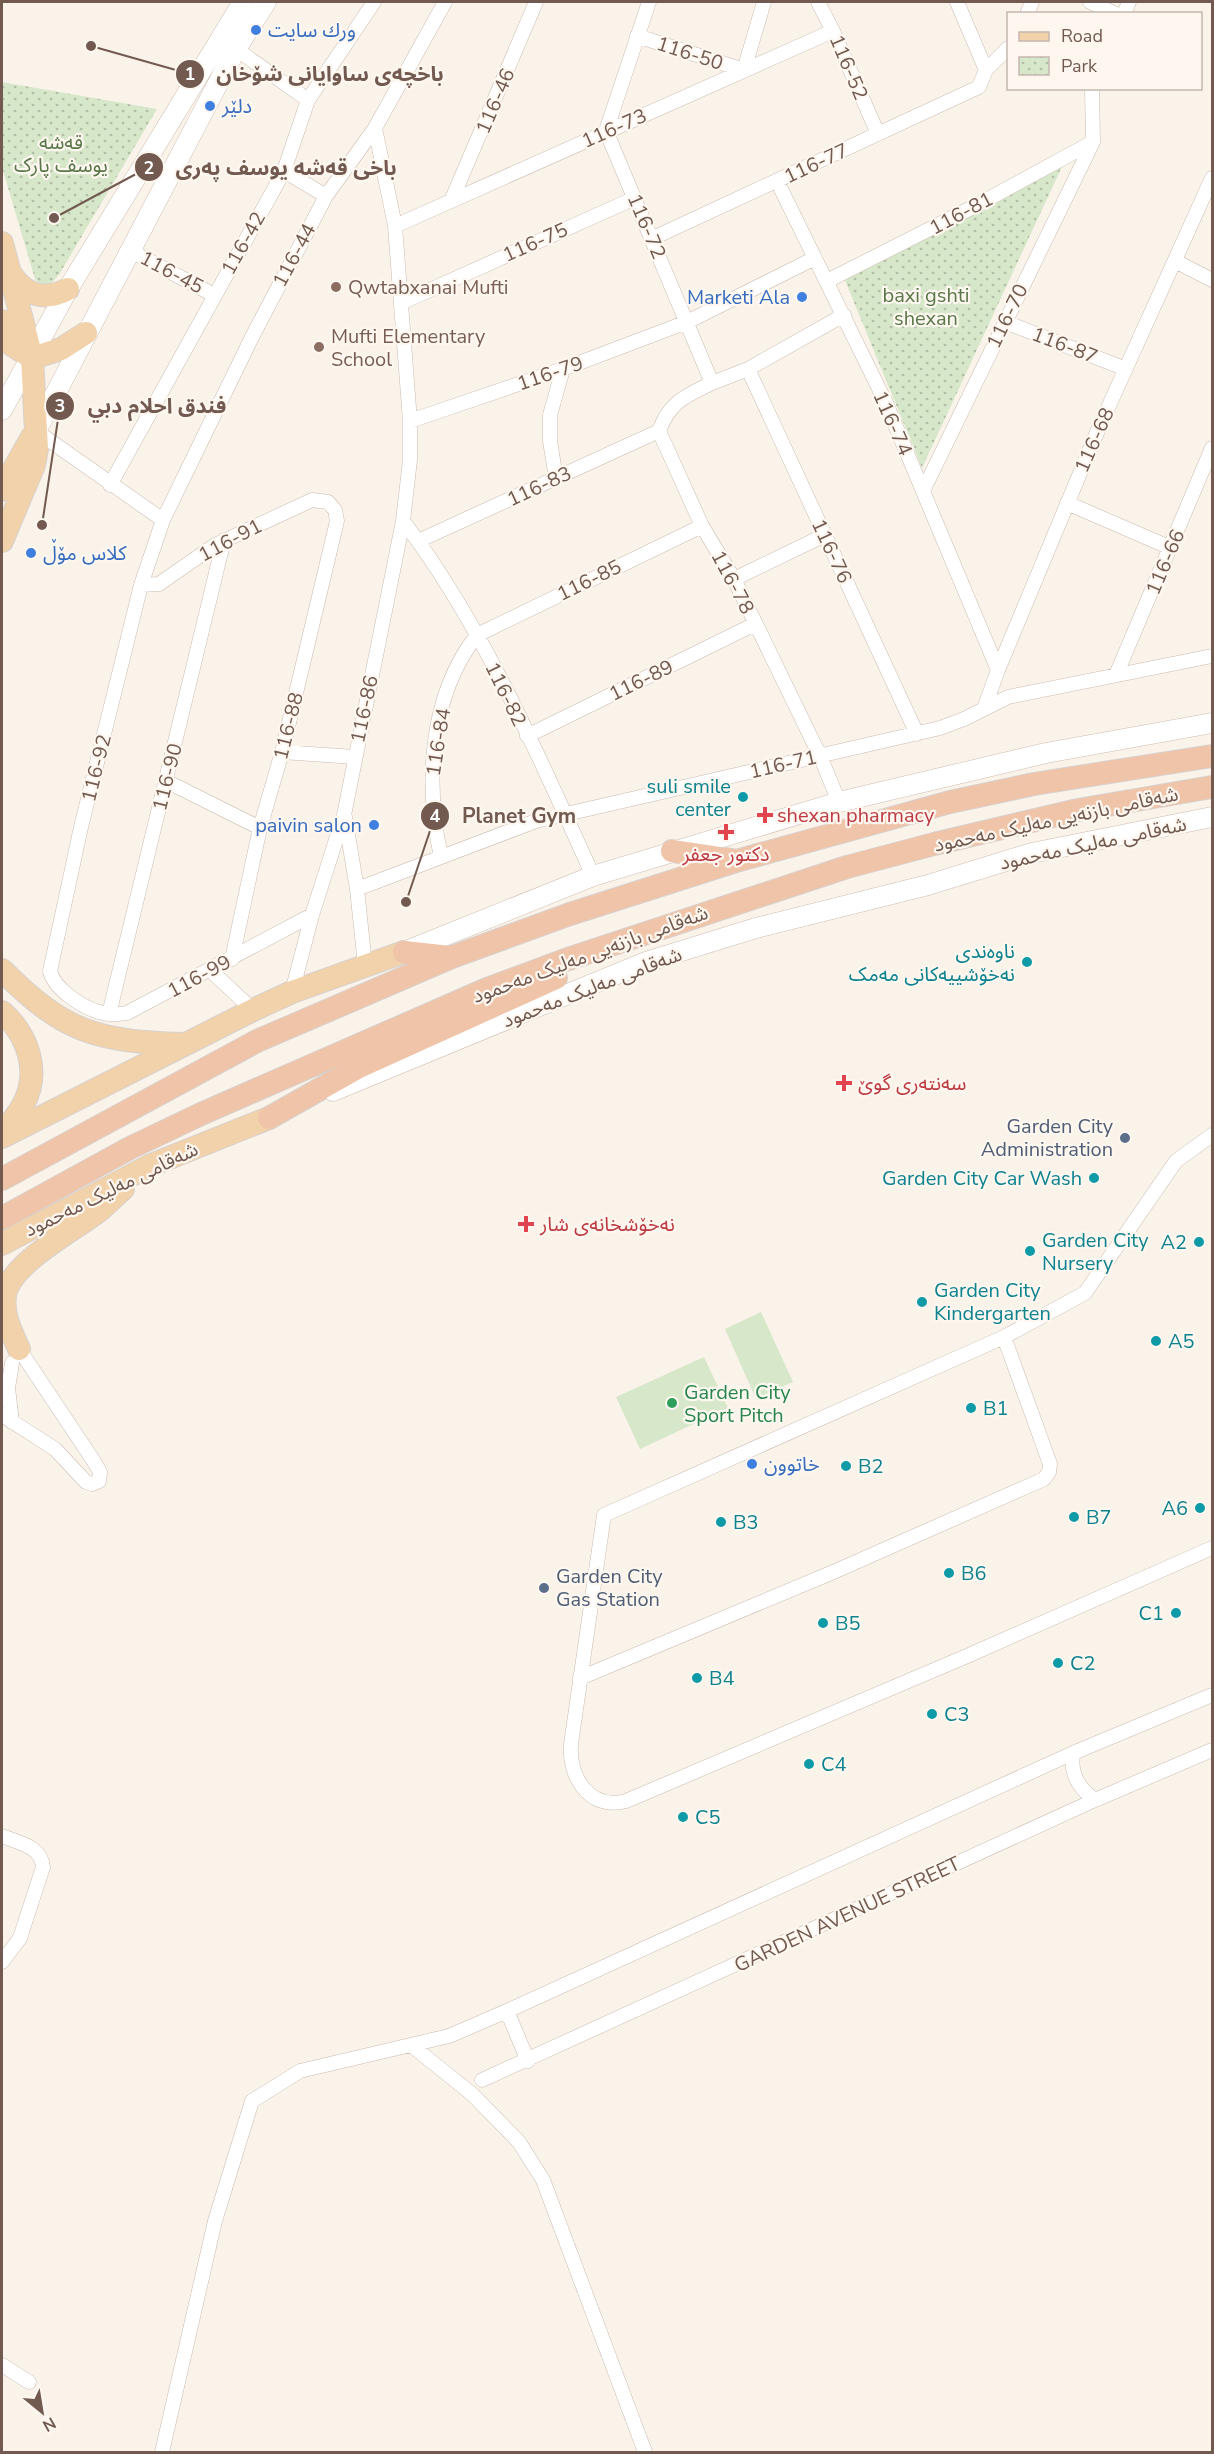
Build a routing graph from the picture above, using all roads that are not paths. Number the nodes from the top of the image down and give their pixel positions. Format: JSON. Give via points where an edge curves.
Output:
{"nodes":[{"id":1,"x":243,"y":2,"type":"edge"},
{"id":2,"x":266,"y":2,"type":"edge"},
{"id":3,"x":374,"y":2,"type":"edge"},
{"id":4,"x":445,"y":2,"type":"edge"},
{"id":5,"x":536,"y":2,"type":"edge"},
{"id":6,"x":649,"y":2,"type":"edge"},
{"id":7,"x":764,"y":2,"type":"edge"},
{"id":8,"x":818,"y":2,"type":"edge"},
{"id":9,"x":957,"y":2,"type":"edge"},
{"id":10,"x":1090,"y":2,"type":"edge"},
{"id":11,"x":1112,"y":12,"type":"edge"},
{"id":12,"x":833,"y":31,"type":"junction"},
{"id":13,"x":637,"y":36,"type":"junction"},
{"id":14,"x":236,"y":49,"type":"junction"},
{"id":15,"x":1007,"y":49,"type":"edge"},
{"id":16,"x":744,"y":70,"type":"junction"},
{"id":17,"x":986,"y":70,"type":"junction"},
{"id":18,"x":1092,"y":90,"type":"edge"},
{"id":19,"x":308,"y":100,"type":"junction"},
{"id":20,"x":375,"y":128,"type":"junction"},
{"id":21,"x":606,"y":131,"type":"junction"},
{"id":22,"x":878,"y":134,"type":"junction"},
{"id":23,"x":1093,"y":142,"type":"junction"},
{"id":24,"x":284,"y":171,"type":"junction"},
{"id":25,"x":1212,"y":178,"type":"edge"},
{"id":26,"x":777,"y":181,"type":"junction"},
{"id":27,"x":326,"y":196,"type":"junction"},
{"id":28,"x":635,"y":198,"type":"junction"},
{"id":29,"x":452,"y":199,"type":"junction"},
{"id":30,"x":395,"y":226,"type":"junction"},
{"id":31,"x":653,"y":238,"type":"junction"},
{"id":32,"x":2,"y":243,"type":"edge"},
{"id":33,"x":129,"y":250,"type":"junction"},
{"id":34,"x":815,"y":258,"type":"junction"},
{"id":35,"x":1175,"y":261,"type":"junction"},
{"id":36,"x":11,"y":274,"type":"junction"},
{"id":37,"x":1212,"y":280,"type":"edge"},
{"id":38,"x":827,"y":282,"type":"junction"},
{"id":39,"x":69,"y":289,"type":"junction"},
{"id":40,"x":214,"y":295,"type":"junction"},
{"id":41,"x":403,"y":302,"type":"junction"},
{"id":42,"x":844,"y":315,"type":"junction"},
{"id":43,"x":2,"y":321,"type":"edge"},
{"id":44,"x":687,"y":322,"type":"junction"},
{"id":45,"x":1005,"y":322,"type":"junction"},
{"id":46,"x":86,"y":333,"type":"junction"},
{"id":47,"x":32,"y":358,"type":"junction"},
{"id":48,"x":563,"y":369,"type":"junction"},
{"id":49,"x":748,"y":369,"type":"junction"},
{"id":50,"x":1126,"y":369,"type":"junction"},
{"id":51,"x":712,"y":383,"type":"junction"},
{"id":52,"x":2,"y":410,"type":"edge"},
{"id":53,"x":410,"y":421,"type":"junction"},
{"id":54,"x":36,"y":431,"type":"junction"},
{"id":55,"x":659,"y":431,"type":"junction"},
{"id":56,"x":1212,"y":448,"type":"edge"},
{"id":57,"x":556,"y":478,"type":"junction"},
{"id":58,"x":110,"y":485,"type":"junction"},
{"id":59,"x":2,"y":490,"type":"edge"},
{"id":60,"x":923,"y":491,"type":"junction"},
{"id":61,"x":323,"y":500,"type":"joint"},
{"id":62,"x":1067,"y":503,"type":"junction"},
{"id":63,"x":163,"y":520,"type":"junction"},
{"id":64,"x":403,"y":521,"type":"junction"},
{"id":65,"x":702,"y":526,"type":"junction"},
{"id":66,"x":825,"y":535,"type":"junction"},
{"id":67,"x":224,"y":540,"type":"junction"},
{"id":68,"x":2,"y":541,"type":"edge"},
{"id":69,"x":418,"y":541,"type":"junction"},
{"id":70,"x":1171,"y":548,"type":"junction"},
{"id":71,"x":734,"y":579,"type":"junction"},
{"id":72,"x":141,"y":585,"type":"junction"},
{"id":73,"x":755,"y":624,"type":"junction"},
{"id":74,"x":477,"y":635,"type":"junction"},
{"id":75,"x":1212,"y":656,"type":"edge"},
{"id":76,"x":998,"y":670,"type":"junction"},
{"id":77,"x":1116,"y":675,"type":"junction"},
{"id":78,"x":985,"y":706,"type":"junction"},
{"id":79,"x":1212,"y":723,"type":"edge"},
{"id":80,"x":916,"y":734,"type":"junction"},
{"id":81,"x":527,"y":736,"type":"junction"},
{"id":82,"x":282,"y":752,"type":"junction"},
{"id":83,"x":355,"y":756,"type":"junction"},
{"id":84,"x":820,"y":756,"type":"junction"},
{"id":85,"x":1212,"y":756,"type":"edge"},
{"id":86,"x":166,"y":781,"type":"junction"},
{"id":87,"x":1212,"y":787,"type":"edge"},
{"id":88,"x":839,"y":802,"type":"junction"},
{"id":89,"x":565,"y":814,"type":"junction"},
{"id":90,"x":344,"y":815,"type":"junction"},
{"id":91,"x":1212,"y":817,"type":"edge"},
{"id":92,"x":260,"y":828,"type":"junction"},
{"id":93,"x":672,"y":851,"type":"junction"},
{"id":94,"x":441,"y":857,"type":"junction"},
{"id":95,"x":736,"y":861,"type":"junction"},
{"id":96,"x":593,"y":876,"type":"junction"},
{"id":97,"x":357,"y":889,"type":"junction"},
{"id":98,"x":312,"y":915,"type":"junction"},
{"id":99,"x":620,"y":941,"type":"junction"},
{"id":100,"x":404,"y":952,"type":"junction"},
{"id":101,"x":452,"y":957,"type":"junction"},
{"id":102,"x":232,"y":959,"type":"junction"},
{"id":103,"x":365,"y":965,"type":"junction"},
{"id":104,"x":2,"y":970,"type":"edge"},
{"id":105,"x":210,"y":970,"type":"junction"},
{"id":106,"x":292,"y":992,"type":"junction"},
{"id":107,"x":253,"y":1010,"type":"junction"},
{"id":108,"x":2,"y":1012,"type":"edge"},
{"id":109,"x":109,"y":1014,"type":"junction"},
{"id":110,"x":185,"y":1044,"type":"junction"},
{"id":111,"x":269,"y":1118,"type":"junction"},
{"id":112,"x":1212,"y":1135,"type":"edge"},
{"id":113,"x":2,"y":1137,"type":"edge"},
{"id":114,"x":149,"y":1166,"type":"junction"},
{"id":115,"x":2,"y":1179,"type":"edge"},
{"id":116,"x":2,"y":1218,"type":"edge"},
{"id":117,"x":2,"y":1244,"type":"edge"},
{"id":118,"x":1004,"y":1337,"type":"junction"},
{"id":119,"x":14,"y":1359,"type":"edge"},
{"id":120,"x":7,"y":1418,"type":"edge"},
{"id":121,"x":1212,"y":1548,"type":"edge"},
{"id":122,"x":580,"y":1678,"type":"junction"},
{"id":123,"x":1212,"y":1695,"type":"edge"},
{"id":124,"x":1212,"y":1750,"type":"edge"},
{"id":125,"x":1073,"y":1753,"type":"junction"},
{"id":126,"x":1095,"y":1800,"type":"junction"},
{"id":127,"x":2,"y":1836,"type":"edge"},
{"id":128,"x":2,"y":1962,"type":"edge"},
{"id":129,"x":507,"y":2011,"type":"junction"},
{"id":130,"x":411,"y":2045,"type":"junction"},
{"id":131,"x":528,"y":2061,"type":"junction"},
{"id":132,"x":482,"y":2080,"type":"dead end"},
{"id":133,"x":2,"y":2365,"type":"edge"},
{"id":134,"x":29,"y":2382,"type":"dead end"},
{"id":135,"x":162,"y":2452,"type":"edge"},
{"id":136,"x":645,"y":2452,"type":"edge"}],
"edges":[{"from":1,"to":39,"type":"main road"},
{"from":2,"to":14,"type":"main road"},
{"from":3,"to":19,"type":"street","name":"116-42"},
{"from":4,"to":20,"type":"street","name":"116-44"},
{"from":5,"to":29,"type":"street","name":"116-46"},
{"from":6,"to":13,"type":"street"},
{"from":7,"to":16,"type":"street","name":"116-50"},
{"from":8,"to":12,"type":"street","name":"116-52"},
{"from":9,"to":17,"type":"street"},
{"from":10,"to":11,"type":"street"},
{"from":12,"to":16,"type":"street","name":"116-73"},
{"from":12,"to":22,"type":"street","name":"116-52"},
{"from":13,"to":16,"type":"street","name":"116-50"},
{"from":13,"to":21,"type":"street"},
{"from":14,"to":19,"type":"street"},
{"from":14,"to":33,"type":"main road"},
{"from":15,"to":17,"type":"street"},
{"from":16,"to":21,"type":"street","name":"116-73"},
{"from":17,"to":22,"type":"street","name":"116-77","via":[[979,87]]},
{"from":18,"to":23,"type":"street"},
{"from":19,"to":24,"type":"street","name":"116-42"},
{"from":20,"to":27,"type":"street","name":"116-44"},
{"from":20,"to":30,"type":"street","name":"116-86"},
{"from":21,"to":28,"type":"street","name":"116-72"},
{"from":21,"to":29,"type":"street","name":"116-73"},
{"from":22,"to":26,"type":"street","name":"116-77"},
{"from":23,"to":38,"type":"street","name":"116-81"},
{"from":23,"to":45,"type":"street","name":"116-70"},
{"from":24,"to":27,"type":"street"},
{"from":24,"to":40,"type":"street","name":"116-42"},
{"from":25,"to":35,"type":"street","name":"116-68"},
{"from":26,"to":31,"type":"street","name":"116-77"},
{"from":26,"to":34,"type":"street","name":"116-74"},
{"from":27,"to":63,"type":"street","name":"116-44"},
{"from":28,"to":31,"type":"street","name":"116-72"},
{"from":28,"to":41,"type":"street","name":"116-75"},
{"from":29,"to":30,"type":"street","name":"116-73"},
{"from":30,"to":41,"type":"street","name":"116-86"},
{"from":31,"to":44,"type":"street","name":"116-72"},
{"from":32,"to":36,"type":"main road"},
{"from":33,"to":40,"type":"street","name":"116-45"},
{"from":33,"to":46,"type":"main road"},
{"from":34,"to":38,"type":"street","name":"116-74"},
{"from":34,"to":44,"type":"street","name":"116-79"},
{"from":35,"to":37,"type":"street"},
{"from":35,"to":50,"type":"street","name":"116-68"},
{"from":36,"to":39,"type":"main road","via":[[23,289],[41,296]]},
{"from":36,"to":47,"type":"main road"},
{"from":38,"to":42,"type":"street","name":"116-74"},
{"from":39,"to":47,"type":"main road"},
{"from":40,"to":58,"type":"street","name":"116-42"},
{"from":41,"to":53,"type":"street","name":"116-86"},
{"from":42,"to":49,"type":"street"},
{"from":42,"to":60,"type":"street","name":"116-74"},
{"from":43,"to":47,"type":"main road","via":[[12,345]]},
{"from":44,"to":48,"type":"street","name":"116-79"},
{"from":44,"to":51,"type":"street"},
{"from":45,"to":50,"type":"street","name":"116-87"},
{"from":45,"to":60,"type":"street","name":"116-70"},
{"from":46,"to":47,"type":"main road","via":[[61,349]]},
{"from":46,"to":54,"type":"main road"},
{"from":47,"to":52,"type":"main road"},
{"from":47,"to":54,"type":"main road"},
{"from":48,"to":53,"type":"street","name":"116-79"},
{"from":48,"to":57,"type":"street","via":[[550,415]]},
{"from":49,"to":51,"type":"street"},
{"from":49,"to":66,"type":"street","name":"116-76"},
{"from":50,"to":62,"type":"street","name":"116-68"},
{"from":51,"to":55,"type":"street","via":[[677,401],[664,416]]},
{"from":53,"to":64,"type":"street","name":"116-86"},
{"from":54,"to":58,"type":"street"},
{"from":54,"to":59,"type":"main road"},
{"from":54,"to":68,"type":"main road","via":[[34,465]]},
{"from":55,"to":57,"type":"street","name":"116-83"},
{"from":55,"to":65,"type":"street","name":"116-78"},
{"from":56,"to":70,"type":"street","name":"116-66"},
{"from":57,"to":69,"type":"street","name":"116-83"},
{"from":58,"to":63,"type":"street"},
{"from":60,"to":76,"type":"street","name":"116-74"},
{"from":61,"to":67,"type":"street","name":"116-91","via":[[312,500]]},
{"from":61,"to":82,"type":"street","name":"116-88","via":[[332,505],[337,520]]},
{"from":62,"to":70,"type":"street"},
{"from":62,"to":76,"type":"street","name":"116-68"},
{"from":63,"to":72,"type":"street","name":"116-92"},
{"from":64,"to":69,"type":"street","name":"116-82"},
{"from":64,"to":83,"type":"street","name":"116-86"},
{"from":65,"to":71,"type":"street","name":"116-78"},
{"from":65,"to":74,"type":"street","name":"116-85"},
{"from":66,"to":71,"type":"street"},
{"from":66,"to":80,"type":"street","name":"116-76"},
{"from":67,"to":72,"type":"street","name":"116-91","via":[[159,584]]},
{"from":67,"to":86,"type":"street","name":"116-90"},
{"from":69,"to":74,"type":"street","name":"116-82"},
{"from":70,"to":77,"type":"street","name":"116-66"},
{"from":71,"to":73,"type":"street","name":"116-78"},
{"from":72,"to":109,"type":"street","name":"116-92","via":[[50,964],[55,982],[91,1009]]},
{"from":73,"to":81,"type":"street","name":"116-89"},
{"from":73,"to":84,"type":"street","name":"116-78"},
{"from":74,"to":81,"type":"street","name":"116-82"},
{"from":74,"to":94,"type":"street","name":"116-84","via":[[453,673],[436,735],[431,783]]},
{"from":75,"to":77,"type":"street","name":"116-71"},
{"from":76,"to":78,"type":"street","name":"116-68"},
{"from":77,"to":78,"type":"street","name":"116-71","via":[[1014,695]]},
{"from":78,"to":80,"type":"street","name":"116-71","via":[[952,724]]},
{"from":79,"to":88,"type":"main road","via":[[1046,753]]},
{"from":80,"to":84,"type":"street","name":"116-71"},
{"from":81,"to":89,"type":"street","name":"116-82"},
{"from":82,"to":83,"type":"street"},
{"from":82,"to":92,"type":"street","name":"116-88"},
{"from":83,"to":90,"type":"street","name":"116-86"},
{"from":84,"to":88,"type":"street","name":"116-78"},
{"from":84,"to":89,"type":"street","name":"116-71"},
{"from":85,"to":95,"type":"highway","name":"شەقامی بازنەیی مەلیک مەحمود","via":[[992,793]]},
{"from":86,"to":92,"type":"street"},
{"from":86,"to":109,"type":"street","name":"116-90"},
{"from":87,"to":99,"type":"highway","name":"شەقامی بازنەیی مەلیک مەحمود","via":[[1078,810],[934,844],[847,867]]},
{"from":88,"to":93,"type":"main road"},
{"from":89,"to":94,"type":"street","name":"116-71","via":[[521,826]]},
{"from":89,"to":96,"type":"street","name":"116-82"},
{"from":90,"to":97,"type":"street"},
{"from":90,"to":98,"type":"street","name":"116-86"},
{"from":91,"to":111,"type":"main road","name":"شەقامی مەلیک مەحمود","via":[[1032,852],[928,885],[756,928],[646,962]]},
{"from":92,"to":102,"type":"street","name":"116-88"},
{"from":93,"to":95,"type":"highway"},
{"from":93,"to":96,"type":"main road"},
{"from":94,"to":97,"type":"street","name":"116-71"},
{"from":95,"to":101,"type":"highway","name":"شەقامی بازنەیی مەلیک مەحمود"},
{"from":96,"to":100,"type":"main road"},
{"from":97,"to":103,"type":"street"},
{"from":98,"to":102,"type":"street","name":"116-99"},
{"from":98,"to":106,"type":"street","name":"116-86"},
{"from":99,"to":111,"type":"highway","via":[[558,977],[359,1067]]},
{"from":99,"to":116,"type":"highway","name":"شەقامی بازنەیی مەلیک مەحمود","via":[[486,989],[201,1114]]},
{"from":100,"to":101,"type":"highway"},
{"from":100,"to":103,"type":"main road"},
{"from":101,"to":115,"type":"highway","name":"شەقامی بازنەیی مەلیک مەحمود","via":[[257,1041]]},
{"from":102,"to":105,"type":"street","name":"116-99"},
{"from":103,"to":106,"type":"main road"},
{"from":104,"to":110,"type":"main road","via":[[42,1008],[86,1032],[130,1042]]},
{"from":105,"to":107,"type":"street"},
{"from":105,"to":109,"type":"street","name":"116-99","via":[[136,1010]]},
{"from":106,"to":107,"type":"main road"},
{"from":107,"to":110,"type":"main road"},
{"from":108,"to":113,"type":"main road","via":[[24,1038],[31,1074],[23,1104]]},
{"from":110,"to":113,"type":"main road"},
{"from":111,"to":114,"type":"main road","name":"شەقامی مەلیک مەحمود"},
{"from":112,"to":118,"type":"street","via":[[1176,1161],[1085,1293]]},
{"from":114,"to":117,"type":"main road","name":"شەقامی مەلیک مەحمود"},
{"from":114,"to":119,"type":"main road","via":[[100,1210],[13,1277],[4,1306]]},
{"from":118,"to":122,"type":"street","via":[[604,1515]]},
{"from":118,"to":122,"type":"street","via":[[1050,1464],[1044,1479]]},
{"from":119,"to":120,"type":"street"},
{"from":119,"to":120,"type":"street","via":[[93,1460],[100,1472],[99,1481],[86,1482],[55,1449]]},
{"from":121,"to":122,"type":"street","via":[[617,1803],[601,1802],[594,1797],[573,1769],[571,1744]]},
{"from":123,"to":125,"type":"street"},
{"from":124,"to":126,"type":"street","name":"GARDEN AVENUE STREET"},
{"from":125,"to":126,"type":"street","via":[[1075,1778]]},
{"from":125,"to":129,"type":"street"},
{"from":126,"to":131,"type":"street","name":"GARDEN AVENUE STREET"},
{"from":127,"to":128,"type":"street","via":[[35,1849],[43,1867],[20,1938]]},
{"from":129,"to":130,"type":"street","via":[[449,2036]]},
{"from":129,"to":131,"type":"street"},
{"from":130,"to":135,"type":"street","via":[[300,2071],[252,2101],[215,2221]]},
{"from":130,"to":136,"type":"street","via":[[472,2094],[519,2142],[543,2180]]},
{"from":131,"to":132,"type":"street","name":"GARDEN AVENUE STREET"},
{"from":133,"to":134,"type":"street"}]}
